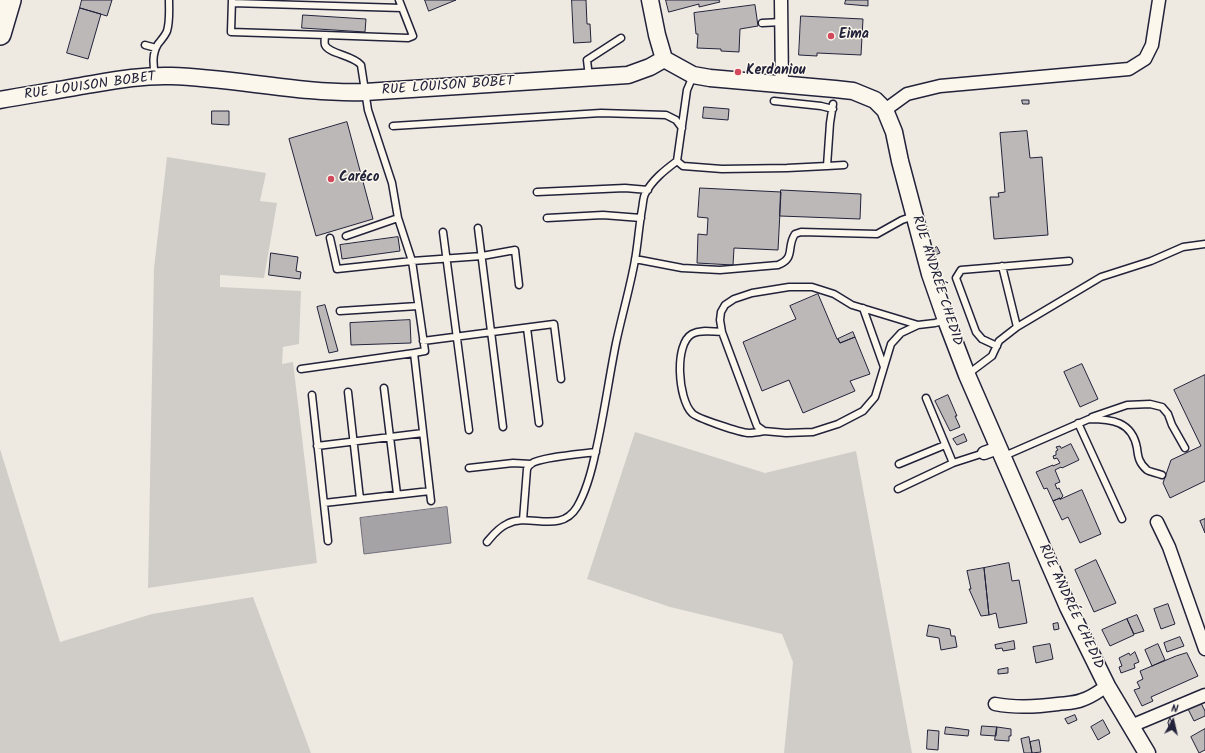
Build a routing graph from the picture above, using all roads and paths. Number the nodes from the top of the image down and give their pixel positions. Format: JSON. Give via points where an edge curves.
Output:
{"nodes":[{"id":1,"x":10,"y":0,"type":"edge"},
{"id":2,"x":169,"y":0,"type":"edge"},
{"id":3,"x":399,"y":0,"type":"edge"},
{"id":4,"x":650,"y":0,"type":"edge"},
{"id":5,"x":781,"y":0,"type":"edge"},
{"id":6,"x":1159,"y":0,"type":"edge"},
{"id":7,"x":232,"y":2,"type":"edge"},
{"id":8,"x":402,"y":8,"type":"junction"},
{"id":9,"x":782,"y":22,"type":"junction"},
{"id":10,"x":762,"y":23,"type":"dead end"},
{"id":11,"x":0,"y":34,"type":"edge"},
{"id":12,"x":325,"y":35,"type":"junction"},
{"id":13,"x":621,"y":38,"type":"dead end"},
{"id":14,"x":145,"y":45,"type":"dead end"},
{"id":15,"x":156,"y":48,"type":"junction"},
{"id":16,"x":664,"y":59,"type":"junction"},
{"id":17,"x":693,"y":75,"type":"junction"},
{"id":18,"x":156,"y":76,"type":"junction"},
{"id":19,"x":589,"y":77,"type":"junction"},
{"id":20,"x":782,"y":84,"type":"junction"},
{"id":21,"x":365,"y":92,"type":"junction"},
{"id":22,"x":0,"y":100,"type":"edge"},
{"id":23,"x":774,"y":101,"type":"dead end"},
{"id":24,"x":885,"y":110,"type":"junction"},
{"id":25,"x":393,"y":126,"type":"dead end"},
{"id":26,"x":682,"y":128,"type":"junction"},
{"id":27,"x":676,"y":161,"type":"junction"},
{"id":28,"x":844,"y":165,"type":"dead end"},
{"id":29,"x":827,"y":166,"type":"junction"},
{"id":30,"x":648,"y":190,"type":"junction"},
{"id":31,"x":537,"y":192,"type":"dead end"},
{"id":32,"x":914,"y":215,"type":"junction"},
{"id":33,"x":398,"y":218,"type":"junction"},
{"id":34,"x":547,"y":218,"type":"dead end"},
{"id":35,"x":640,"y":218,"type":"junction"},
{"id":36,"x":478,"y":228,"type":"dead end"},
{"id":37,"x":443,"y":232,"type":"dead end"},
{"id":38,"x":346,"y":236,"type":"dead end"},
{"id":39,"x":330,"y":238,"type":"dead end"},
{"id":40,"x":1205,"y":244,"type":"edge"},
{"id":41,"x":482,"y":256,"type":"junction"},
{"id":42,"x":447,"y":258,"type":"junction"},
{"id":43,"x":635,"y":259,"type":"junction"},
{"id":44,"x":1069,"y":260,"type":"dead end"},
{"id":45,"x":412,"y":261,"type":"junction"},
{"id":46,"x":1002,"y":266,"type":"junction"},
{"id":47,"x":519,"y":285,"type":"dead end"},
{"id":48,"x":418,"y":306,"type":"junction"},
{"id":49,"x":863,"y":308,"type":"junction"},
{"id":50,"x":340,"y":310,"type":"dead end"},
{"id":51,"x":946,"y":320,"type":"junction"},
{"id":52,"x":918,"y":325,"type":"junction"},
{"id":53,"x":1017,"y":327,"type":"junction"},
{"id":54,"x":527,"y":328,"type":"junction"},
{"id":55,"x":491,"y":332,"type":"junction"},
{"id":56,"x":722,"y":332,"type":"junction"},
{"id":57,"x":456,"y":336,"type":"junction"},
{"id":58,"x":423,"y":341,"type":"junction"},
{"id":59,"x":996,"y":346,"type":"junction"},
{"id":60,"x":414,"y":352,"type":"junction"},
{"id":61,"x":884,"y":367,"type":"junction"},
{"id":62,"x":301,"y":369,"type":"dead end"},
{"id":63,"x":967,"y":375,"type":"junction"},
{"id":64,"x":561,"y":379,"type":"dead end"},
{"id":65,"x":384,"y":388,"type":"dead end"},
{"id":66,"x":348,"y":392,"type":"dead end"},
{"id":67,"x":312,"y":395,"type":"dead end"},
{"id":68,"x":926,"y":398,"type":"dead end"},
{"id":69,"x":1088,"y":419,"type":"junction"},
{"id":70,"x":1078,"y":423,"type":"junction"},
{"id":71,"x":539,"y":424,"type":"dead end"},
{"id":72,"x":503,"y":428,"type":"dead end"},
{"id":73,"x":470,"y":430,"type":"dead end"},
{"id":74,"x":764,"y":431,"type":"junction"},
{"id":75,"x":423,"y":433,"type":"junction"},
{"id":76,"x":390,"y":437,"type":"junction"},
{"id":77,"x":353,"y":442,"type":"junction"},
{"id":78,"x":945,"y":445,"type":"junction"},
{"id":79,"x":317,"y":446,"type":"junction"},
{"id":80,"x":1185,"y":448,"type":"dead end"},
{"id":81,"x":596,"y":452,"type":"junction"},
{"id":82,"x":995,"y":453,"type":"junction"},
{"id":83,"x":953,"y":463,"type":"junction"},
{"id":84,"x":531,"y":464,"type":"junction"},
{"id":85,"x":899,"y":464,"type":"dead end"},
{"id":86,"x":469,"y":468,"type":"dead end"},
{"id":87,"x":1162,"y":475,"type":"dead end"},
{"id":88,"x":898,"y":489,"type":"dead end"},
{"id":89,"x":430,"y":491,"type":"junction"},
{"id":90,"x":397,"y":494,"type":"junction"},
{"id":91,"x":360,"y":498,"type":"junction"},
{"id":92,"x":431,"y":501,"type":"dead end"},
{"id":93,"x":324,"y":503,"type":"junction"},
{"id":94,"x":1122,"y":518,"type":"dead end"},
{"id":95,"x":523,"y":520,"type":"junction"},
{"id":96,"x":1157,"y":522,"type":"dead end"},
{"id":97,"x":328,"y":541,"type":"dead end"},
{"id":98,"x":487,"y":542,"type":"dead end"},
{"id":99,"x":1205,"y":649,"type":"edge"},
{"id":100,"x":1107,"y":686,"type":"junction"},
{"id":101,"x":1205,"y":695,"type":"edge"},
{"id":102,"x":995,"y":704,"type":"dead end"},
{"id":103,"x":1131,"y":726,"type":"junction"},
{"id":104,"x":1147,"y":753,"type":"edge"}],
"edges":[{"from":1,"to":11,"type":"highway"},
{"from":2,"to":15,"type":"lane","via":[[167,32]]},
{"from":3,"to":8,"type":"lane"},
{"from":4,"to":16,"type":"street"},
{"from":5,"to":9,"type":"street"},
{"from":6,"to":24,"type":"street","via":[[1152,45],[1145,59],[1129,69],[940,86],[906,94]]},
{"from":7,"to":8,"type":"lane"},
{"from":7,"to":12,"type":"lane","via":[[231,32]]},
{"from":8,"to":12,"type":"lane","via":[[413,36],[408,38]]},
{"from":9,"to":10,"type":"lane"},
{"from":9,"to":20,"type":"street"},
{"from":12,"to":21,"type":"lane","via":[[324,43],[330,50],[357,60],[361,65]]},
{"from":13,"to":19,"type":"lane","via":[[587,60]]},
{"from":14,"to":15,"type":"lane"},
{"from":15,"to":18,"type":"lane","via":[[153,62]]},
{"from":16,"to":17,"type":"street"},
{"from":16,"to":19,"type":"street","name":"RUE LOUISON BOBET","via":[[628,75]]},
{"from":17,"to":20,"type":"street"},
{"from":17,"to":26,"type":"lane","via":[[687,90]]},
{"from":18,"to":21,"type":"street","name":"RUE LOUISON BOBET","via":[[205,78],[322,91]]},
{"from":18,"to":22,"type":"street","name":"RUE LOUISON BOBET"},
{"from":19,"to":21,"type":"street","name":"RUE LOUISON BOBET"},
{"from":20,"to":24,"type":"street","via":[[852,91],[875,100]]},
{"from":21,"to":33,"type":"lane","via":[[370,117],[392,183]]},
{"from":23,"to":29,"type":"lane","via":[[833,106]]},
{"from":24,"to":32,"type":"street","name":"RUE ANDRÉE CHEDID","via":[[894,132]]},
{"from":25,"to":26,"type":"lane","via":[[601,113],[666,115],[676,120]]},
{"from":26,"to":27,"type":"lane"},
{"from":27,"to":29,"type":"lane","via":[[683,166],[722,168]]},
{"from":27,"to":30,"type":"lane"},
{"from":28,"to":29,"type":"lane"},
{"from":30,"to":31,"type":"lane","via":[[625,188]]},
{"from":30,"to":35,"type":"lane"},
{"from":32,"to":43,"type":"lane","via":[[877,234],[794,234],[789,257],[786,262],[778,265],[720,270],[682,268]]},
{"from":32,"to":51,"type":"street","name":"RUE ANDRÉE CHEDID"},
{"from":33,"to":38,"type":"lane"},
{"from":33,"to":45,"type":"lane"},
{"from":34,"to":35,"type":"lane","via":[[603,215]]},
{"from":35,"to":43,"type":"lane"},
{"from":36,"to":41,"type":"lane"},
{"from":37,"to":42,"type":"lane"},
{"from":39,"to":45,"type":"lane","via":[[337,269]]},
{"from":40,"to":53,"type":"lane","via":[[1182,247],[1151,262],[1101,277]]},
{"from":41,"to":42,"type":"lane"},
{"from":41,"to":47,"type":"lane","via":[[515,250]]},
{"from":41,"to":55,"type":"lane"},
{"from":42,"to":45,"type":"lane"},
{"from":42,"to":57,"type":"lane"},
{"from":43,"to":81,"type":"lane","via":[[616,342]]},
{"from":44,"to":46,"type":"lane"},
{"from":45,"to":48,"type":"lane"},
{"from":46,"to":53,"type":"lane"},
{"from":46,"to":59,"type":"lane","via":[[961,270],[956,278],[976,332],[982,339]]},
{"from":48,"to":50,"type":"lane"},
{"from":48,"to":58,"type":"lane"},
{"from":49,"to":52,"type":"lane"},
{"from":49,"to":56,"type":"lane","via":[[812,287],[789,287],[752,293],[725,305],[720,320]]},
{"from":49,"to":61,"type":"lane"},
{"from":51,"to":52,"type":"lane"},
{"from":51,"to":63,"type":"street","name":"RUE ANDRÉE CHEDID"},
{"from":52,"to":61,"type":"lane","via":[[901,333],[891,344]]},
{"from":53,"to":59,"type":"lane"},
{"from":54,"to":55,"type":"lane"},
{"from":54,"to":64,"type":"lane","via":[[554,324]]},
{"from":54,"to":71,"type":"lane"},
{"from":55,"to":57,"type":"lane"},
{"from":55,"to":72,"type":"lane"},
{"from":56,"to":74,"type":"lane","via":[[757,426]]},
{"from":56,"to":74,"type":"lane","via":[[702,331],[687,338],[681,359],[680,387],[685,403],[692,413],[700,418],[748,433]]},
{"from":57,"to":58,"type":"lane"},
{"from":57,"to":73,"type":"lane"},
{"from":58,"to":60,"type":"lane","via":[[425,351]]},
{"from":59,"to":63,"type":"lane","via":[[992,356]]},
{"from":60,"to":62,"type":"lane"},
{"from":60,"to":75,"type":"lane"},
{"from":61,"to":74,"type":"lane","via":[[875,397],[863,411],[838,424],[813,432]]},
{"from":63,"to":82,"type":"street","name":"RUE ANDRÉE CHEDID"},
{"from":65,"to":76,"type":"lane"},
{"from":66,"to":77,"type":"lane"},
{"from":67,"to":79,"type":"lane"},
{"from":68,"to":78,"type":"lane"},
{"from":69,"to":70,"type":"lane"},
{"from":69,"to":80,"type":"lane","via":[[1127,405],[1150,404],[1162,407]]},
{"from":69,"to":87,"type":"lane","via":[[1104,419],[1127,427],[1133,436],[1138,460],[1147,470]]},
{"from":70,"to":82,"type":"lane"},
{"from":70,"to":94,"type":"lane"},
{"from":75,"to":76,"type":"lane"},
{"from":75,"to":89,"type":"lane"},
{"from":76,"to":77,"type":"lane"},
{"from":76,"to":90,"type":"lane"},
{"from":77,"to":79,"type":"lane"},
{"from":77,"to":91,"type":"lane"},
{"from":78,"to":83,"type":"lane"},
{"from":78,"to":85,"type":"lane"},
{"from":79,"to":93,"type":"lane"},
{"from":81,"to":84,"type":"lane"},
{"from":81,"to":95,"type":"lane","via":[[584,493],[570,516],[560,521]]},
{"from":82,"to":83,"type":"lane"},
{"from":82,"to":100,"type":"street","name":"RUE ANDRÉE CHEDID"},
{"from":83,"to":88,"type":"lane"},
{"from":84,"to":86,"type":"lane","via":[[513,463]]},
{"from":84,"to":95,"type":"lane","via":[[527,469]]},
{"from":89,"to":90,"type":"lane"},
{"from":89,"to":92,"type":"lane"},
{"from":90,"to":91,"type":"lane"},
{"from":91,"to":93,"type":"lane"},
{"from":93,"to":97,"type":"lane"},
{"from":95,"to":98,"type":"lane","via":[[508,523]]},
{"from":96,"to":99,"type":"street","via":[[1169,547]]},
{"from":100,"to":102,"type":"street","via":[[1093,696],[1066,703],[1013,707]]},
{"from":100,"to":103,"type":"street","name":"RUE ANDRÉE CHEDID"},
{"from":101,"to":103,"type":"street"},
{"from":103,"to":104,"type":"street","name":"RUE ANDRÉE CHEDID"}]}
